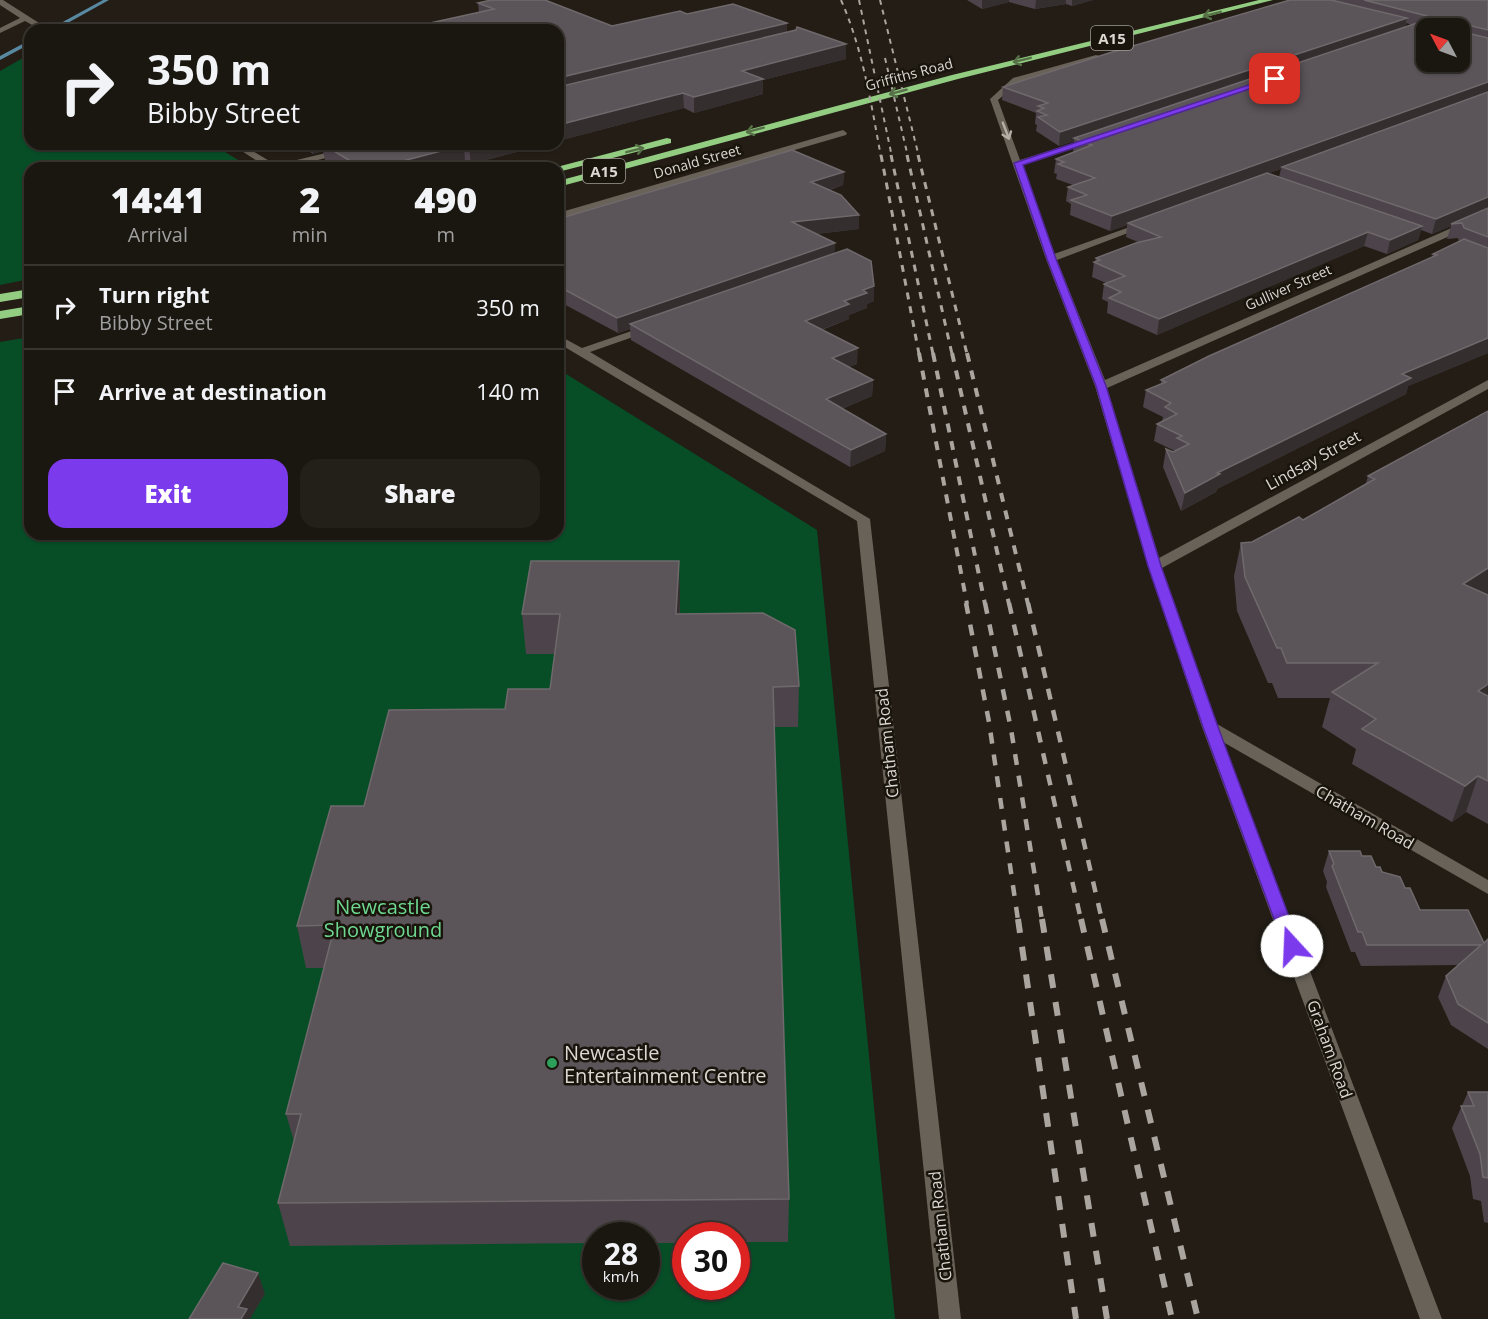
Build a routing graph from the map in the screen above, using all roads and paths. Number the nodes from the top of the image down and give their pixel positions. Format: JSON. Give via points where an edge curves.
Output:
{"nodes":[{"id":1,"x":0,"y":2,"type":"edge"},
{"id":2,"x":1272,"y":3,"type":"edge"},
{"id":3,"x":28,"y":19,"type":"junction"},
{"id":4,"x":1226,"y":21,"type":"edge"},
{"id":5,"x":36,"y":24,"type":"edge"},
{"id":6,"x":0,"y":31,"type":"edge"},
{"id":7,"x":1095,"y":31,"type":"dead end"},
{"id":8,"x":1104,"y":55,"type":"edge"},
{"id":9,"x":952,"y":73,"type":"junction"},
{"id":10,"x":748,"y":120,"type":"dead end"},
{"id":11,"x":843,"y":133,"type":"dead end"},
{"id":12,"x":681,"y":138,"type":"dead end"},
{"id":13,"x":1098,"y":139,"type":"edge"},
{"id":14,"x":245,"y":150,"type":"edge"},
{"id":15,"x":350,"y":150,"type":"edge"},
{"id":16,"x":266,"y":162,"type":"edge"},
{"id":17,"x":300,"y":162,"type":"edge"},
{"id":18,"x":1018,"y":163,"type":"junction"},
{"id":19,"x":564,"y":168,"type":"edge"},
{"id":20,"x":564,"y":182,"type":"edge"},
{"id":21,"x":564,"y":214,"type":"edge"},
{"id":22,"x":1488,"y":215,"type":"edge"},
{"id":23,"x":1153,"y":221,"type":"edge"},
{"id":24,"x":1411,"y":232,"type":"edge"},
{"id":25,"x":1438,"y":242,"type":"junction"},
{"id":26,"x":1051,"y":259,"type":"junction"},
{"id":27,"x":24,"y":294,"type":"edge"},
{"id":28,"x":0,"y":298,"type":"edge"},
{"id":29,"x":24,"y":311,"type":"edge"},
{"id":30,"x":0,"y":315,"type":"edge"},
{"id":31,"x":658,"y":325,"type":"edge"},
{"id":32,"x":564,"y":342,"type":"edge"},
{"id":33,"x":581,"y":352,"type":"junction"},
{"id":34,"x":1488,"y":384,"type":"edge"},
{"id":35,"x":1101,"y":386,"type":"junction"},
{"id":36,"x":1155,"y":566,"type":"junction"},
{"id":37,"x":1210,"y":727,"type":"junction"},
{"id":38,"x":1488,"y":888,"type":"edge"},
{"id":39,"x":950,"y":1319,"type":"edge"},
{"id":40,"x":1431,"y":1319,"type":"edge"}],
"edges":[{"from":1,"to":3,"type":"street"},
{"from":2,"to":4,"type":"street"},
{"from":2,"to":9,"type":"highway","name":"Griffiths Road","number":"A15","one_way":true},
{"from":3,"to":5,"type":"street"},
{"from":3,"to":6,"type":"street"},
{"from":7,"to":9,"type":"highway","name":"Griffiths Road","number":"A15"},
{"from":8,"to":18,"type":"street","name":"Graham Road","one_way":true,"via":[[1016,80],[994,99]]},
{"from":9,"to":10,"type":"highway","name":"Griffiths Road","number":"A15"},
{"from":9,"to":20,"type":"highway","name":"Griffiths Road","number":"A15","one_way":true},
{"from":11,"to":21,"type":"street","name":"Donald Street"},
{"from":19,"to":12,"type":"highway","number":"A15","one_way":true},
{"from":13,"to":18,"type":"street"},
{"from":14,"to":16,"type":"street"},
{"from":15,"to":17,"type":"street"},
{"from":18,"to":26,"type":"street","name":"Graham Road"},
{"from":22,"to":25,"type":"street","name":"Gulliver Street"},
{"from":23,"to":26,"type":"street"},
{"from":24,"to":25,"type":"street"},
{"from":25,"to":35,"type":"street","name":"Gulliver Street"},
{"from":26,"to":35,"type":"street","name":"Graham Road"},
{"from":27,"to":28,"type":"highway"},
{"from":29,"to":30,"type":"highway"},
{"from":31,"to":33,"type":"street"},
{"from":32,"to":33,"type":"street","name":"Chatham Road"},
{"from":33,"to":39,"type":"street","name":"Chatham Road","via":[[863,519]]},
{"from":34,"to":36,"type":"street","name":"Lindsay Street"},
{"from":35,"to":36,"type":"street","name":"Graham Road"},
{"from":36,"to":37,"type":"street","name":"Graham Road"},
{"from":37,"to":38,"type":"street","name":"Chatham Road"},
{"from":37,"to":40,"type":"street","name":"Graham Road"}]}
